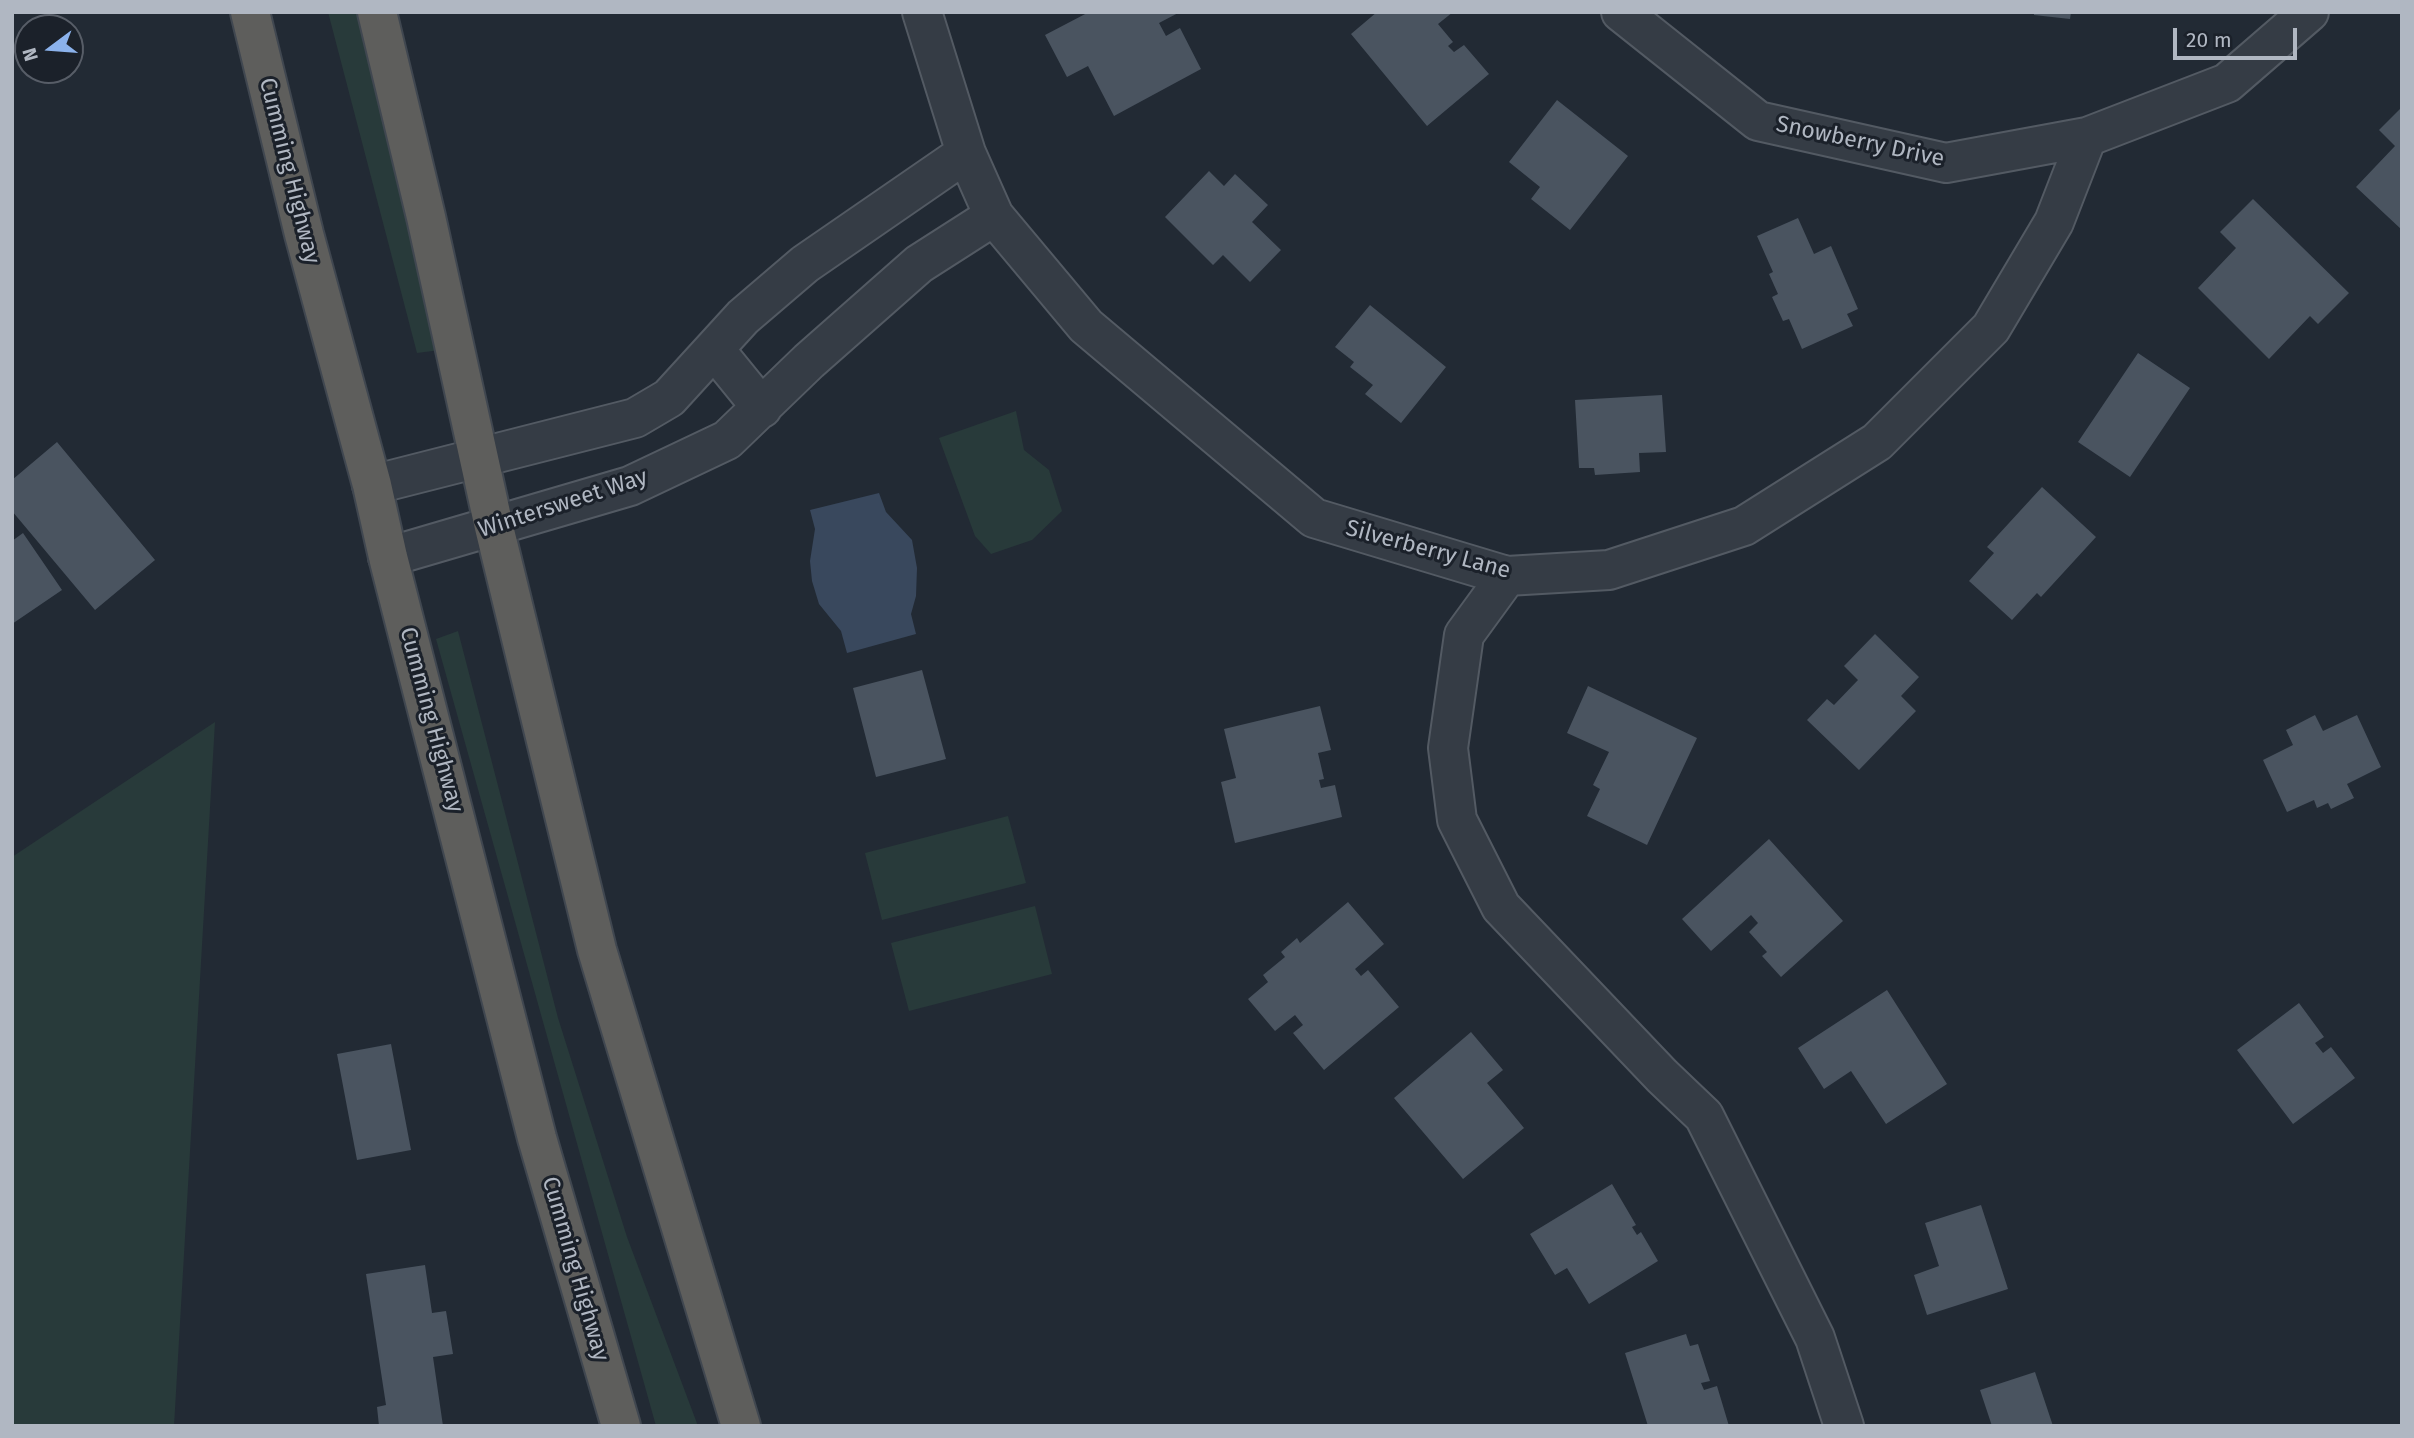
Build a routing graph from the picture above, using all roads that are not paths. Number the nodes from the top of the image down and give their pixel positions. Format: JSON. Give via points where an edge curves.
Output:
{"nodes":[{"id":1,"x":250,"y":12,"type":"edge"},
{"id":2,"x":377,"y":12,"type":"edge"},
{"id":3,"x":922,"y":12,"type":"edge"},
{"id":4,"x":1621,"y":12,"type":"edge"},
{"id":5,"x":2309,"y":12,"type":"edge"},
{"id":6,"x":2087,"y":137,"type":"junction"},
{"id":7,"x":966,"y":153,"type":"junction"},
{"id":8,"x":994,"y":216,"type":"junction"},
{"id":9,"x":714,"y":349,"type":"junction"},
{"id":10,"x":762,"y":408,"type":"junction"},
{"id":11,"x":480,"y":458,"type":"junction"},
{"id":12,"x":372,"y":485,"type":"junction"},
{"id":13,"x":494,"y":527,"type":"junction"},
{"id":14,"x":388,"y":557,"type":"junction"},
{"id":15,"x":1507,"y":576,"type":"junction"},
{"id":16,"x":621,"y":1426,"type":"edge"},
{"id":17,"x":741,"y":1426,"type":"edge"},
{"id":18,"x":1844,"y":1426,"type":"edge"}],
"edges":[{"from":1,"to":12,"type":"highway","name":"Cumming Highway"},
{"from":2,"to":11,"type":"highway"},
{"from":3,"to":7,"type":"street","name":"Silverberry Lane"},
{"from":4,"to":6,"type":"street","name":"Snowberry Drive","via":[[1758,121],[1946,163]]},
{"from":5,"to":6,"type":"street","name":"Snowberry Drive","via":[[2227,83]]},
{"from":6,"to":15,"type":"street","name":"Silverberry Lane","via":[[2054,222],[1991,328],[1877,442],[1744,526],[1609,570]]},
{"from":7,"to":8,"type":"street","name":"Silverberry Lane"},
{"from":7,"to":9,"type":"street","via":[[805,264],[743,317]]},
{"from":8,"to":10,"type":"street","name":"Wintersweet Way","via":[[919,264]]},
{"from":8,"to":15,"type":"street","name":"Silverberry Lane","via":[[1086,327],[1314,518]]},
{"from":9,"to":10,"type":"street"},
{"from":9,"to":11,"type":"street","via":[[669,398],[635,418]]},
{"from":10,"to":13,"type":"street","name":"Wintersweet Way","via":[[727,440],[630,486]]},
{"from":11,"to":12,"type":"street"},
{"from":11,"to":13,"type":"highway"},
{"from":12,"to":14,"type":"highway","name":"Cumming Highway"},
{"from":13,"to":14,"type":"street","name":"Wintersweet Way"},
{"from":13,"to":17,"type":"highway","via":[[597,950]]},
{"from":14,"to":16,"type":"highway","name":"Cumming Highway","via":[[537,1138]]},
{"from":15,"to":18,"type":"street","via":[[1464,635],[1448,748],[1457,820],[1501,907],[1704,1116],[1815,1338]]}]}
